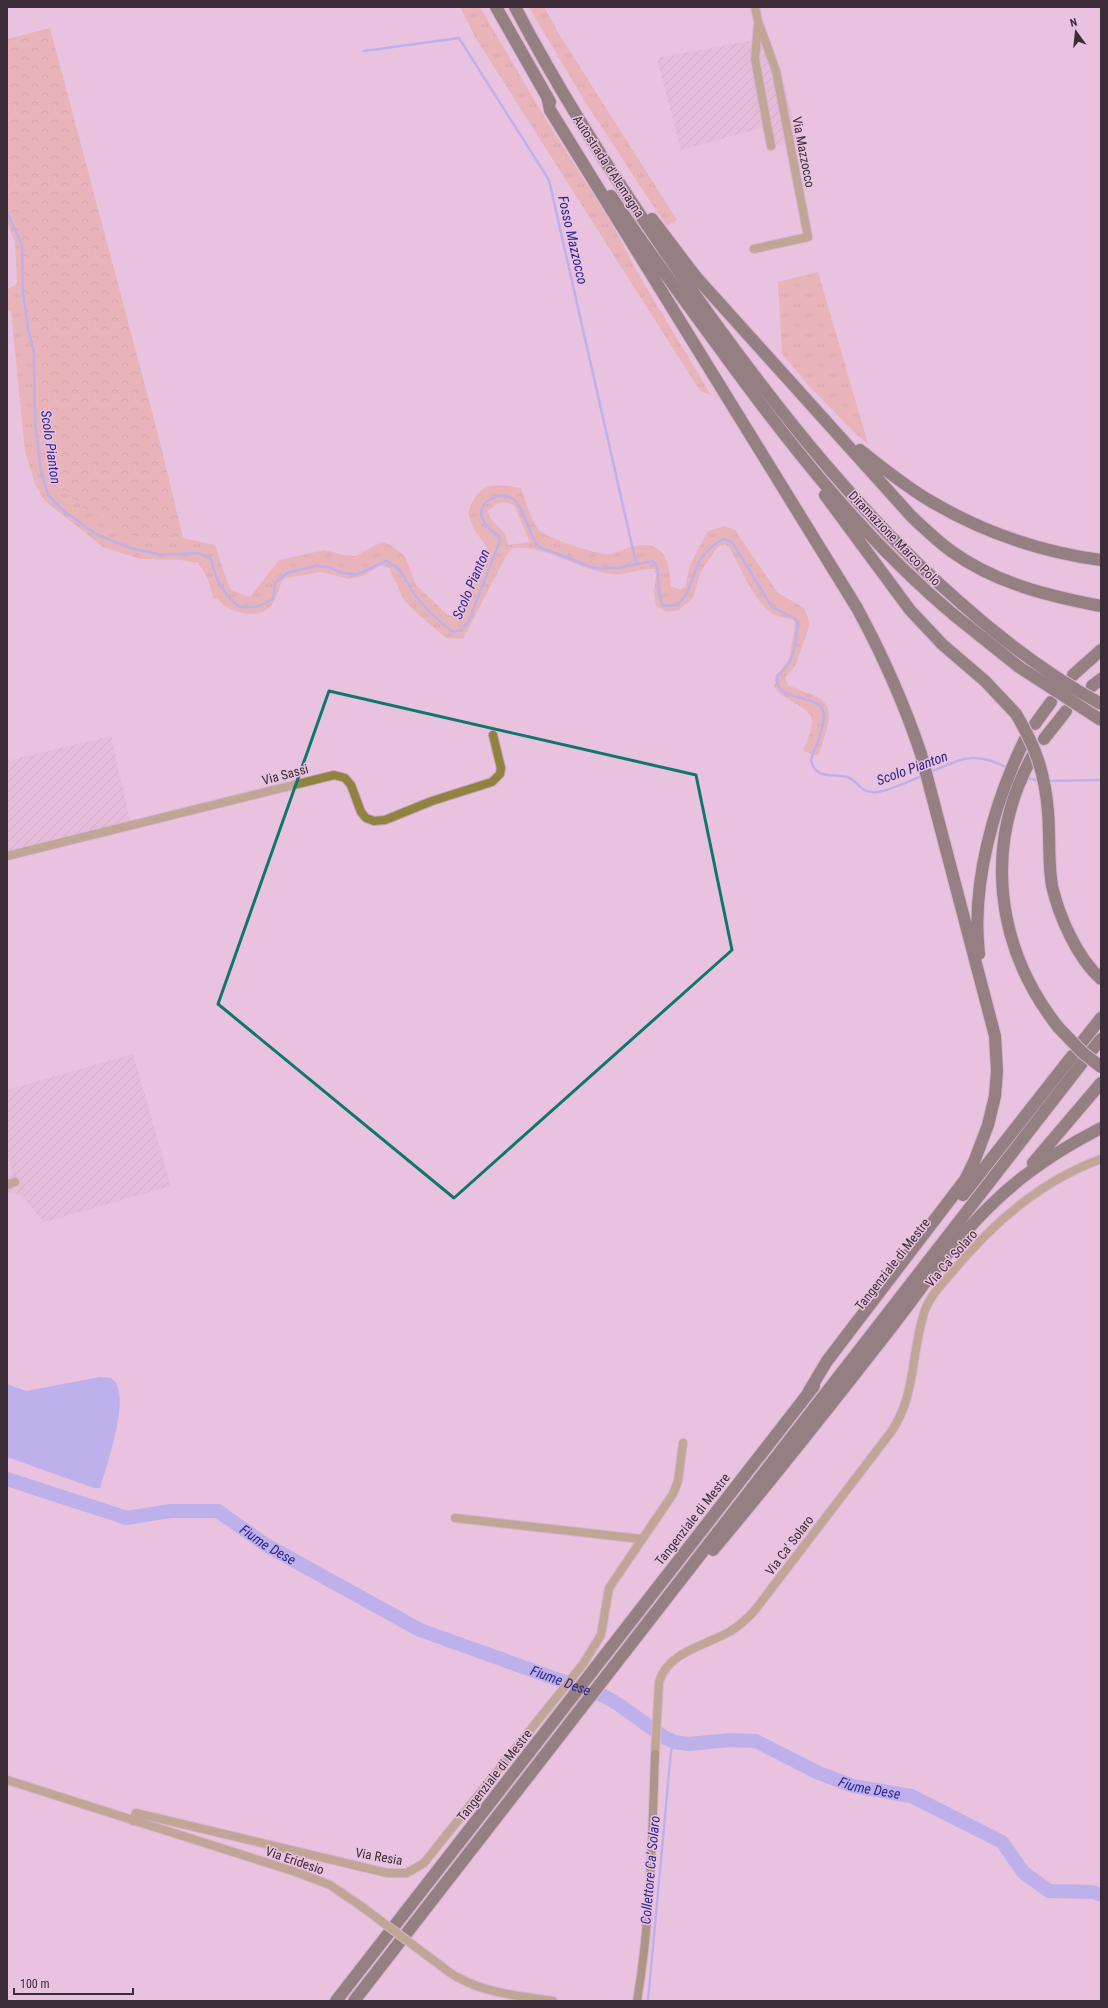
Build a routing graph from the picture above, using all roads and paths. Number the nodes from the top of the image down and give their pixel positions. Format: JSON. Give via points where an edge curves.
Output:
{"nodes":[{"id":1,"x":496,"y":7,"type":"edge"},
{"id":2,"x":515,"y":7,"type":"edge"},
{"id":3,"x":755,"y":7,"type":"edge"},
{"id":4,"x":758,"y":21,"type":"junction"},
{"id":5,"x":547,"y":96,"type":"junction"},
{"id":6,"x":584,"y":127,"type":"junction"},
{"id":7,"x":770,"y":146,"type":"dead end"},
{"id":8,"x":754,"y":249,"type":"dead end"},
{"id":9,"x":714,"y":331,"type":"junction"},
{"id":10,"x":831,"y":428,"type":"junction"},
{"id":11,"x":796,"y":449,"type":"junction"},
{"id":12,"x":1101,"y":560,"type":"edge"},
{"id":13,"x":1101,"y":606,"type":"edge"},
{"id":14,"x":1101,"y":650,"type":"edge"},
{"id":15,"x":1073,"y":676,"type":"dead end"},
{"id":16,"x":1051,"y":702,"type":"dead end"},
{"id":17,"x":1101,"y":704,"type":"edge"},
{"id":18,"x":1066,"y":711,"type":"dead end"},
{"id":19,"x":1101,"y":720,"type":"edge"},
{"id":20,"x":1035,"y":724,"type":"dead end"},
{"id":21,"x":493,"y":735,"type":"dead end"},
{"id":22,"x":1025,"y":739,"type":"dead end"},
{"id":23,"x":1044,"y":739,"type":"dead end"},
{"id":24,"x":1033,"y":755,"type":"dead end"},
{"id":25,"x":7,"y":856,"type":"edge"},
{"id":26,"x":1099,"y":978,"type":"edge"},
{"id":27,"x":985,"y":995,"type":"junction"},
{"id":28,"x":1101,"y":1018,"type":"edge"},
{"id":29,"x":1101,"y":1039,"type":"edge"},
{"id":30,"x":1082,"y":1042,"type":"dead end"},
{"id":31,"x":1092,"y":1050,"type":"dead end"},
{"id":32,"x":1072,"y":1056,"type":"dead end"},
{"id":33,"x":1082,"y":1063,"type":"dead end"},
{"id":34,"x":1101,"y":1067,"type":"edge"},
{"id":35,"x":1101,"y":1083,"type":"edge"},
{"id":36,"x":1101,"y":1128,"type":"edge"},
{"id":37,"x":1101,"y":1159,"type":"edge"},
{"id":38,"x":1019,"y":1179,"type":"junction"},
{"id":39,"x":809,"y":1392,"type":"junction"},
{"id":40,"x":683,"y":1444,"type":"dead end"},
{"id":41,"x":455,"y":1518,"type":"dead end"},
{"id":42,"x":641,"y":1539,"type":"junction"},
{"id":43,"x":644,"y":1625,"type":"junction"},
{"id":44,"x":587,"y":1668,"type":"junction"},
{"id":45,"x":7,"y":1780,"type":"edge"},
{"id":46,"x":133,"y":1821,"type":"junction"},
{"id":47,"x":336,"y":2001,"type":"edge"},
{"id":48,"x":354,"y":2001,"type":"edge"},
{"id":49,"x":553,"y":2001,"type":"edge"},
{"id":50,"x":636,"y":2001,"type":"edge"}],
"edges":[{"from":1,"to":5,"type":"highway","name":"Autostrada d'Alemagna"},
{"from":2,"to":6,"type":"highway","name":"Autostrada d'Alemagna"},
{"from":3,"to":4,"type":"street","name":"Via Mazzocco"},
{"from":4,"to":7,"type":"street","name":"Via Mazzocco","via":[[755,59]]},
{"from":4,"to":8,"type":"street","name":"Via Mazzocco","via":[[776,71],[808,237]]},
{"from":5,"to":9,"type":"highway","name":"Autostrada d'Alemagna","via":[[620,209]]},
{"from":5,"to":27,"type":"highway","via":[[550,110],[607,205],[857,608],[881,652],[921,754]]},
{"from":6,"to":9,"type":"highway","name":"Autostrada d'Alemagna"},
{"from":6,"to":10,"type":"highway","via":[[598,141],[633,193],[696,277]]},
{"from":9,"to":11,"type":"highway","name":"Diramazione Marco Polo"},
{"from":9,"to":17,"type":"highway","name":"Diramazione Marco Polo","bridge":true,"via":[[862,506],[915,561],[1004,639],[1036,663]]},
{"from":10,"to":12,"type":"highway","via":[[891,475],[932,502],[972,522],[1025,544],[1062,554]]},
{"from":10,"to":13,"type":"highway","via":[[912,517],[950,550],[988,573],[1030,590]]},
{"from":11,"to":19,"type":"highway","name":"Diramazione Marco Polo","bridge":true,"via":[[866,531],[954,615],[1019,667]]},
{"from":11,"to":26,"type":"highway","bridge":true,"via":[[810,474],[910,610],[943,646],[986,681],[1016,714],[1038,757],[1046,784],[1052,885],[1060,911],[1077,948]]},
{"from":14,"to":15,"type":"highway"},
{"from":16,"to":20,"type":"highway"},
{"from":18,"to":23,"type":"highway"},
{"from":21,"to":25,"type":"street","name":"Via Sassi","via":[[501,768],[500,774],[492,782],[432,801],[385,820],[374,821],[363,816],[352,785],[345,778],[334,776]]},
{"from":22,"to":27,"type":"highway","via":[[1006,779],[990,835],[977,917]]},
{"from":24,"to":34,"type":"highway","bridge":true,"via":[[1018,786],[1007,824],[1002,883],[1005,911],[1020,966],[1038,999],[1058,1027],[1083,1053]]},
{"from":27,"to":39,"type":"highway","via":[[995,1036],[996,1082],[988,1125],[974,1162],[965,1180],[827,1361]]},
{"from":28,"to":30,"type":"highway"},
{"from":29,"to":31,"type":"highway"},
{"from":32,"to":39,"type":"highway","name":"Tangenziale di Mestre"},
{"from":33,"to":43,"type":"highway","name":"Tangenziale di Mestre"},
{"from":35,"to":38,"type":"highway"},
{"from":36,"to":38,"type":"highway","via":[[1061,1150]]},
{"from":37,"to":50,"type":"street","name":"Via Ca' Solaro","via":[[1065,1175],[1022,1202],[975,1246],[944,1282],[925,1311],[909,1394],[897,1423],[755,1610],[730,1632],[676,1658],[662,1672],[659,1682],[655,1752],[649,1904],[643,1966]]},
{"from":38,"to":43,"type":"highway","via":[[989,1206],[960,1239],[805,1438],[658,1619]]},
{"from":39,"to":44,"type":"highway","name":"Tangenziale di Mestre"},
{"from":40,"to":42,"type":"street","via":[[678,1481],[673,1494]]},
{"from":41,"to":42,"type":"street"},
{"from":42,"to":44,"type":"street","via":[[609,1588],[601,1635]]},
{"from":43,"to":48,"type":"highway","name":"Tangenziale di Mestre"},
{"from":44,"to":46,"type":"street","name":"Via Resia","via":[[551,1702],[424,1862],[406,1874],[387,1873],[136,1813]]},
{"from":44,"to":47,"type":"highway","name":"Tangenziale di Mestre","via":[[563,1709]]},
{"from":45,"to":46,"type":"street","name":"Via Eridesio"},
{"from":46,"to":49,"type":"street","name":"Via Eridesio","bridge":true,"via":[[330,1885],[459,1978],[482,1988],[506,1994]]}]}
